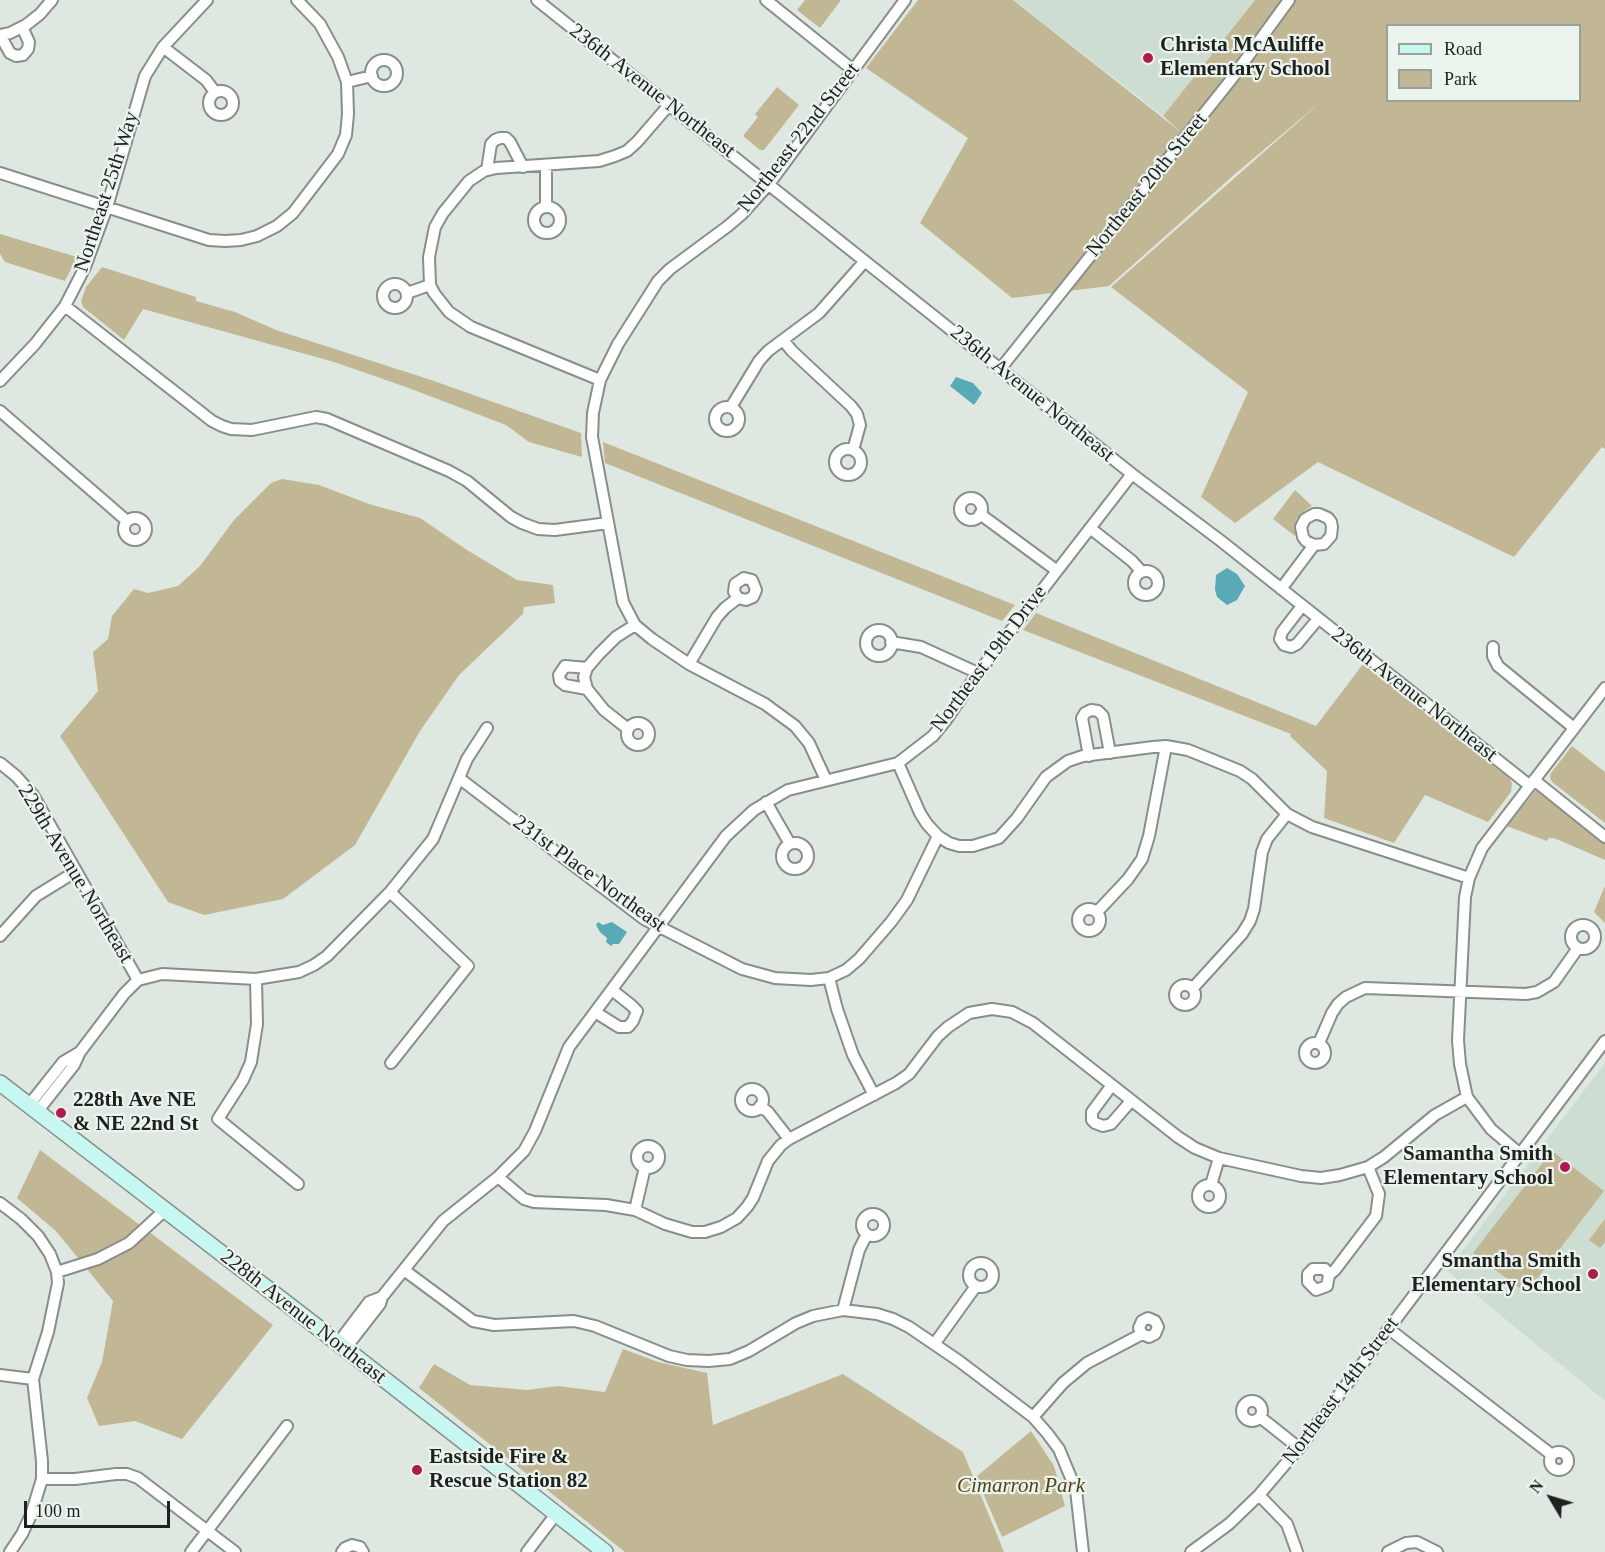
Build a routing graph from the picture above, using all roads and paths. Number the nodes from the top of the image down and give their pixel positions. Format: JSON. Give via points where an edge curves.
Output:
{"nodes":[{"id":1,"x":52,"y":0,"type":"edge"},
{"id":2,"x":207,"y":0,"type":"edge"},
{"id":3,"x":297,"y":0,"type":"edge"},
{"id":4,"x":537,"y":0,"type":"edge"},
{"id":5,"x":766,"y":0,"type":"edge"},
{"id":6,"x":905,"y":0,"type":"edge"},
{"id":7,"x":1289,"y":0,"type":"edge"},
{"id":8,"x":22,"y":27,"type":"junction"},
{"id":9,"x":0,"y":35,"type":"edge"},
{"id":10,"x":163,"y":47,"type":"junction"},
{"id":11,"x":854,"y":70,"type":"junction"},
{"id":12,"x":372,"y":76,"type":"dead end"},
{"id":13,"x":347,"y":82,"type":"junction"},
{"id":14,"x":215,"y":92,"type":"dead end"},
{"id":15,"x":669,"y":105,"type":"junction"},
{"id":16,"x":546,"y":166,"type":"junction"},
{"id":17,"x":523,"y":167,"type":"junction"},
{"id":18,"x":485,"y":170,"type":"junction"},
{"id":19,"x":0,"y":173,"type":"edge"},
{"id":20,"x":769,"y":184,"type":"junction"},
{"id":21,"x":107,"y":207,"type":"junction"},
{"id":22,"x":546,"y":207,"type":"dead end"},
{"id":23,"x":865,"y":261,"type":"junction"},
{"id":24,"x":430,"y":285,"type":"junction"},
{"id":25,"x":407,"y":293,"type":"dead end"},
{"id":26,"x":65,"y":306,"type":"junction"},
{"id":27,"x":783,"y":340,"type":"junction"},
{"id":28,"x":1001,"y":368,"type":"junction"},
{"id":29,"x":600,"y":380,"type":"junction"},
{"id":30,"x":0,"y":381,"type":"edge"},
{"id":31,"x":731,"y":407,"type":"dead end"},
{"id":32,"x":0,"y":411,"type":"edge"},
{"id":33,"x":853,"y":450,"type":"dead end"},
{"id":34,"x":1132,"y":474,"type":"junction"},
{"id":35,"x":980,"y":514,"type":"dead end"},
{"id":36,"x":127,"y":521,"type":"dead end"},
{"id":37,"x":608,"y":522,"type":"junction"},
{"id":38,"x":1090,"y":528,"type":"junction"},
{"id":39,"x":1314,"y":545,"type":"dead end"},
{"id":40,"x":1056,"y":570,"type":"junction"},
{"id":41,"x":1141,"y":571,"type":"dead end"},
{"id":42,"x":1281,"y":589,"type":"junction"},
{"id":43,"x":738,"y":598,"type":"dead end"},
{"id":44,"x":1302,"y":606,"type":"junction"},
{"id":45,"x":1318,"y":619,"type":"junction"},
{"id":46,"x":635,"y":625,"type":"junction"},
{"id":47,"x":891,"y":642,"type":"dead end"},
{"id":48,"x":1493,"y":647,"type":"dead end"},
{"id":49,"x":689,"y":664,"type":"junction"},
{"id":50,"x":587,"y":668,"type":"junction"},
{"id":51,"x":978,"y":673,"type":"junction"},
{"id":52,"x":1605,"y":687,"type":"edge"},
{"id":53,"x":587,"y":689,"type":"junction"},
{"id":54,"x":487,"y":728,"type":"dead end"},
{"id":55,"x":1574,"y":728,"type":"junction"},
{"id":56,"x":628,"y":729,"type":"dead end"},
{"id":57,"x":1166,"y":746,"type":"junction"},
{"id":58,"x":1110,"y":753,"type":"junction"},
{"id":59,"x":1089,"y":756,"type":"junction"},
{"id":60,"x":898,"y":763,"type":"junction"},
{"id":61,"x":0,"y":764,"type":"edge"},
{"id":62,"x":459,"y":778,"type":"junction"},
{"id":63,"x":826,"y":780,"type":"junction"},
{"id":64,"x":1532,"y":782,"type":"junction"},
{"id":65,"x":766,"y":802,"type":"junction"},
{"id":66,"x":1287,"y":814,"type":"junction"},
{"id":67,"x":938,"y":836,"type":"junction"},
{"id":68,"x":1605,"y":837,"type":"edge"},
{"id":69,"x":790,"y":844,"type":"dead end"},
{"id":70,"x":75,"y":872,"type":"junction"},
{"id":71,"x":1468,"y":878,"type":"junction"},
{"id":72,"x":390,"y":892,"type":"junction"},
{"id":73,"x":1097,"y":912,"type":"dead end"},
{"id":74,"x":659,"y":928,"type":"junction"},
{"id":75,"x":0,"y":936,"type":"edge"},
{"id":76,"x":1578,"y":948,"type":"dead end"},
{"id":77,"x":829,"y":978,"type":"junction"},
{"id":78,"x":256,"y":979,"type":"junction"},
{"id":79,"x":138,"y":980,"type":"junction"},
{"id":80,"x":1193,"y":988,"type":"dead end"},
{"id":81,"x":612,"y":990,"type":"junction"},
{"id":82,"x":1461,"y":992,"type":"junction"},
{"id":83,"x":595,"y":1012,"type":"junction"},
{"id":84,"x":1605,"y":1041,"type":"edge"},
{"id":85,"x":1319,"y":1043,"type":"dead end"},
{"id":86,"x":391,"y":1063,"type":"dead end"},
{"id":87,"x":0,"y":1083,"type":"edge"},
{"id":88,"x":1112,"y":1085,"type":"junction"},
{"id":89,"x":874,"y":1095,"type":"junction"},
{"id":90,"x":1467,"y":1097,"type":"junction"},
{"id":91,"x":1131,"y":1101,"type":"junction"},
{"id":92,"x":760,"y":1106,"type":"dead end"},
{"id":93,"x":33,"y":1109,"type":"junction"},
{"id":94,"x":789,"y":1139,"type":"junction"},
{"id":95,"x":1520,"y":1154,"type":"junction"},
{"id":96,"x":1219,"y":1158,"type":"junction"},
{"id":97,"x":645,"y":1167,"type":"dead end"},
{"id":98,"x":1368,"y":1167,"type":"junction"},
{"id":99,"x":498,"y":1177,"type":"junction"},
{"id":100,"x":298,"y":1184,"type":"dead end"},
{"id":101,"x":1212,"y":1185,"type":"dead end"},
{"id":102,"x":0,"y":1203,"type":"edge"},
{"id":103,"x":165,"y":1210,"type":"junction"},
{"id":104,"x":635,"y":1210,"type":"junction"},
{"id":105,"x":867,"y":1234,"type":"dead end"},
{"id":106,"x":404,"y":1270,"type":"junction"},
{"id":107,"x":57,"y":1272,"type":"junction"},
{"id":108,"x":1329,"y":1275,"type":"dead end"},
{"id":109,"x":976,"y":1286,"type":"dead end"},
{"id":110,"x":843,"y":1310,"type":"junction"},
{"id":111,"x":1389,"y":1329,"type":"junction"},
{"id":112,"x":1142,"y":1334,"type":"dead end"},
{"id":113,"x":935,"y":1343,"type":"junction"},
{"id":114,"x":341,"y":1346,"type":"junction"},
{"id":115,"x":0,"y":1375,"type":"edge"},
{"id":116,"x":33,"y":1379,"type":"junction"},
{"id":117,"x":1032,"y":1417,"type":"junction"},
{"id":118,"x":1260,"y":1417,"type":"dead end"},
{"id":119,"x":287,"y":1426,"type":"dead end"},
{"id":120,"x":1299,"y":1448,"type":"junction"},
{"id":121,"x":1552,"y":1455,"type":"dead end"},
{"id":122,"x":42,"y":1479,"type":"junction"},
{"id":123,"x":1259,"y":1495,"type":"junction"},
{"id":124,"x":556,"y":1514,"type":"junction"},
{"id":125,"x":208,"y":1530,"type":"junction"},
{"id":126,"x":10,"y":1552,"type":"edge"},
{"id":127,"x":191,"y":1552,"type":"edge"},
{"id":128,"x":235,"y":1552,"type":"edge"},
{"id":129,"x":342,"y":1552,"type":"edge"},
{"id":130,"x":363,"y":1552,"type":"edge"},
{"id":131,"x":527,"y":1552,"type":"edge"},
{"id":132,"x":605,"y":1552,"type":"edge"},
{"id":133,"x":1083,"y":1552,"type":"edge"},
{"id":134,"x":1191,"y":1552,"type":"edge"},
{"id":135,"x":1298,"y":1552,"type":"edge"},
{"id":136,"x":1388,"y":1552,"type":"edge"},
{"id":137,"x":1437,"y":1552,"type":"edge"}],
"edges":[{"from":1,"to":8,"type":"street"},
{"from":2,"to":10,"type":"street","name":"Northeast 25th Way"},
{"from":3,"to":13,"type":"street","via":[[330,39]]},
{"from":4,"to":15,"type":"street","name":"236th Avenue Northeast"},
{"from":5,"to":11,"type":"street"},
{"from":6,"to":11,"type":"street","name":"Northeast 22nd Street"},
{"from":7,"to":28,"type":"street","name":"Northeast 20th Street","via":[[1230,81]]},
{"from":8,"to":9,"type":"street"},
{"from":8,"to":9,"type":"street","via":[[29,42],[23,55],[10,53]]},
{"from":10,"to":14,"type":"street","via":[[206,80]]},
{"from":10,"to":21,"type":"street","name":"Northeast 25th Way","via":[[145,76]]},
{"from":11,"to":20,"type":"street","name":"Northeast 22nd Street"},
{"from":12,"to":13,"type":"street"},
{"from":13,"to":21,"type":"street","via":[[346,135],[338,154],[293,213],[277,226],[257,236],[225,242]]},
{"from":15,"to":16,"type":"street","via":[[627,151],[599,161]]},
{"from":15,"to":20,"type":"street","name":"236th Avenue Northeast"},
{"from":16,"to":17,"type":"street"},
{"from":16,"to":22,"type":"street"},
{"from":17,"to":18,"type":"street"},
{"from":17,"to":18,"type":"street","via":[[510,142],[500,138],[490,144]]},
{"from":18,"to":24,"type":"street","via":[[469,181],[435,227],[429,257]]},
{"from":19,"to":21,"type":"street"},
{"from":20,"to":23,"type":"street","name":"236th Avenue Northeast"},
{"from":20,"to":29,"type":"street","name":"Northeast 22nd Street","via":[[735,220],[658,281]]},
{"from":21,"to":26,"type":"street","name":"Northeast 25th Way","via":[[85,267]]},
{"from":23,"to":27,"type":"street","via":[[819,314]]},
{"from":23,"to":28,"type":"street","name":"236th Avenue Northeast"},
{"from":24,"to":25,"type":"street"},
{"from":24,"to":29,"type":"street","via":[[449,312],[471,327]]},
{"from":26,"to":30,"type":"street","name":"Northeast 25th Way"},
{"from":26,"to":37,"type":"street","via":[[222,426],[252,430],[316,417],[327,419],[449,471],[522,524],[555,530]]},
{"from":27,"to":31,"type":"street","via":[[759,361]]},
{"from":27,"to":33,"type":"street","via":[[857,414],[860,425]]},
{"from":28,"to":34,"type":"street","name":"236th Avenue Northeast"},
{"from":29,"to":37,"type":"street","name":"Northeast 22nd Street","via":[[592,437]]},
{"from":32,"to":36,"type":"street"},
{"from":34,"to":38,"type":"street","name":"Northeast 19th Drive"},
{"from":34,"to":42,"type":"street","name":"236th Avenue Northeast"},
{"from":35,"to":40,"type":"street"},
{"from":37,"to":46,"type":"street","name":"Northeast 22nd Street","via":[[623,602]]},
{"from":38,"to":40,"type":"street","name":"Northeast 19th Drive"},
{"from":38,"to":41,"type":"street"},
{"from":39,"to":42,"type":"street"},
{"from":40,"to":51,"type":"street","name":"Northeast 19th Drive"},
{"from":42,"to":44,"type":"street","name":"236th Avenue Northeast"},
{"from":43,"to":49,"type":"street","via":[[717,617]]},
{"from":44,"to":45,"type":"street","name":"236th Avenue Northeast"},
{"from":44,"to":45,"type":"street","via":[[1282,632],[1280,639],[1284,645],[1297,644]]},
{"from":45,"to":64,"type":"street","name":"236th Avenue Northeast"},
{"from":46,"to":49,"type":"street"},
{"from":46,"to":50,"type":"street","via":[[616,637]]},
{"from":47,"to":51,"type":"street","via":[[921,647]]},
{"from":48,"to":55,"type":"street","via":[[1498,666]]},
{"from":49,"to":63,"type":"street","via":[[765,704],[795,726],[809,743]]},
{"from":50,"to":53,"type":"street"},
{"from":50,"to":53,"type":"street","via":[[565,666],[559,675],[565,685]]},
{"from":51,"to":60,"type":"street","name":"Northeast 19th Drive","via":[[933,736]]},
{"from":52,"to":55,"type":"street"},
{"from":53,"to":56,"type":"street","via":[[604,710]]},
{"from":54,"to":62,"type":"street","name":"229th Avenue Northeast","via":[[472,748]]},
{"from":55,"to":64,"type":"street"},
{"from":57,"to":58,"type":"street"},
{"from":57,"to":66,"type":"street","via":[[1188,750],[1240,771]]},
{"from":57,"to":73,"type":"street","via":[[1142,859]]},
{"from":58,"to":59,"type":"street"},
{"from":58,"to":59,"type":"street","via":[[1102,716],[1091,710],[1082,718]]},
{"from":59,"to":67,"type":"street","via":[[1068,761],[1046,777],[999,838],[959,846]]},
{"from":60,"to":63,"type":"street","name":"Northeast 19th Drive"},
{"from":60,"to":67,"type":"street","via":[[920,813]]},
{"from":61,"to":70,"type":"street","name":"229th Avenue Northeast","via":[[33,795]]},
{"from":62,"to":72,"type":"street","name":"229th Avenue Northeast","via":[[433,839]]},
{"from":62,"to":74,"type":"street","name":"231st Place Northeast"},
{"from":63,"to":65,"type":"street","name":"Northeast 19th Drive","via":[[788,790]]},
{"from":64,"to":68,"type":"street","name":"236th Avenue Northeast"},
{"from":64,"to":71,"type":"street","via":[[1482,848]]},
{"from":65,"to":69,"type":"street"},
{"from":65,"to":74,"type":"street","name":"Northeast 19th Drive","via":[[726,836]]},
{"from":66,"to":71,"type":"street","via":[[1312,827]]},
{"from":66,"to":80,"type":"street","via":[[1262,852],[1250,921]]},
{"from":67,"to":77,"type":"street","via":[[907,900],[891,922],[859,960]]},
{"from":70,"to":75,"type":"street","via":[[36,896]]},
{"from":70,"to":79,"type":"street","name":"229th Avenue Northeast"},
{"from":71,"to":82,"type":"street"},
{"from":72,"to":78,"type":"street","name":"229th Avenue Northeast","via":[[314,965],[299,972]]},
{"from":72,"to":86,"type":"street","via":[[468,966]]},
{"from":74,"to":77,"type":"street","name":"231st Place Northeast","via":[[762,976]]},
{"from":74,"to":81,"type":"street","name":"Northeast 19th Drive"},
{"from":76,"to":82,"type":"street","via":[[1554,982],[1538,992]]},
{"from":77,"to":89,"type":"street","via":[[843,1030]]},
{"from":78,"to":79,"type":"street","name":"229th Avenue Northeast","via":[[162,974]]},
{"from":78,"to":100,"type":"street","via":[[257,1024],[251,1062],[219,1119]]},
{"from":79,"to":93,"type":"street","via":[[80,1052],[74,1065]]},
{"from":81,"to":83,"type":"street","name":"Northeast 19th Drive"},
{"from":81,"to":83,"type":"street","via":[[637,1011],[633,1021],[628,1027],[619,1027]]},
{"from":82,"to":85,"type":"street","via":[[1365,988],[1338,1004]]},
{"from":82,"to":90,"type":"street","via":[[1458,1040]]},
{"from":83,"to":99,"type":"street","name":"Northeast 19th Drive","via":[[569,1047],[529,1142]]},
{"from":84,"to":95,"type":"street","name":"Northeast 14th Street"},
{"from":87,"to":93,"type":"main road","name":"228th Avenue Northeast"},
{"from":88,"to":89,"type":"street","via":[[1023,1016],[1002,1009],[969,1013],[948,1027],[909,1074]]},
{"from":88,"to":91,"type":"street"},
{"from":88,"to":91,"type":"street","via":[[1092,1112],[1095,1123],[1111,1124]]},
{"from":89,"to":94,"type":"street"},
{"from":90,"to":95,"type":"street","via":[[1491,1129]]},
{"from":90,"to":98,"type":"street","via":[[1435,1115]]},
{"from":91,"to":96,"type":"street","via":[[1178,1137]]},
{"from":92,"to":94,"type":"street"},
{"from":93,"to":103,"type":"main road","name":"228th Avenue Northeast"},
{"from":94,"to":104,"type":"street","via":[[768,1161],[747,1207],[721,1227],[705,1232],[680,1230]]},
{"from":95,"to":111,"type":"street","name":"Northeast 14th Street"},
{"from":96,"to":98,"type":"street","via":[[1321,1178]]},
{"from":96,"to":101,"type":"street"},
{"from":97,"to":104,"type":"street"},
{"from":98,"to":108,"type":"street","via":[[1379,1194],[1376,1216]]},
{"from":99,"to":104,"type":"street","via":[[524,1199],[534,1202]]},
{"from":99,"to":106,"type":"street","name":"Northeast 19th Drive","via":[[444,1221]]},
{"from":102,"to":107,"type":"street","via":[[38,1236]]},
{"from":103,"to":107,"type":"street","via":[[129,1243]]},
{"from":103,"to":114,"type":"main road","name":"228th Avenue Northeast"},
{"from":105,"to":110,"type":"street"},
{"from":106,"to":110,"type":"street","via":[[473,1321],[494,1325],[574,1321],[687,1360],[730,1359],[796,1323]]},
{"from":106,"to":114,"type":"street","name":"Northeast 19th Drive","via":[[382,1297],[369,1302]]},
{"from":107,"to":116,"type":"street","via":[[53,1312]]},
{"from":109,"to":113,"type":"street"},
{"from":110,"to":113,"type":"street","via":[[893,1319]]},
{"from":111,"to":120,"type":"street","name":"Northeast 14th Street"},
{"from":111,"to":121,"type":"street"},
{"from":112,"to":117,"type":"street","via":[[1074,1373]]},
{"from":113,"to":117,"type":"street"},
{"from":114,"to":124,"type":"main road","name":"228th Avenue Northeast"},
{"from":115,"to":116,"type":"street"},
{"from":116,"to":122,"type":"street"},
{"from":117,"to":133,"type":"street","via":[[1059,1449],[1068,1467],[1076,1490]]},
{"from":118,"to":120,"type":"street"},
{"from":119,"to":125,"type":"street"},
{"from":120,"to":123,"type":"street","name":"Northeast 14th Street"},
{"from":122,"to":125,"type":"street","via":[[127,1474]]},
{"from":122,"to":126,"type":"street","via":[[31,1515]]},
{"from":123,"to":134,"type":"street","name":"Northeast 14th Street"},
{"from":123,"to":135,"type":"street","via":[[1287,1524]]},
{"from":124,"to":131,"type":"street"},
{"from":124,"to":132,"type":"main road","name":"228th Avenue Northeast"},
{"from":125,"to":127,"type":"street"},
{"from":125,"to":128,"type":"street"},
{"from":129,"to":130,"type":"street","via":[[352,1545]]},
{"from":136,"to":137,"type":"street","via":[[1417,1542]]}]}
